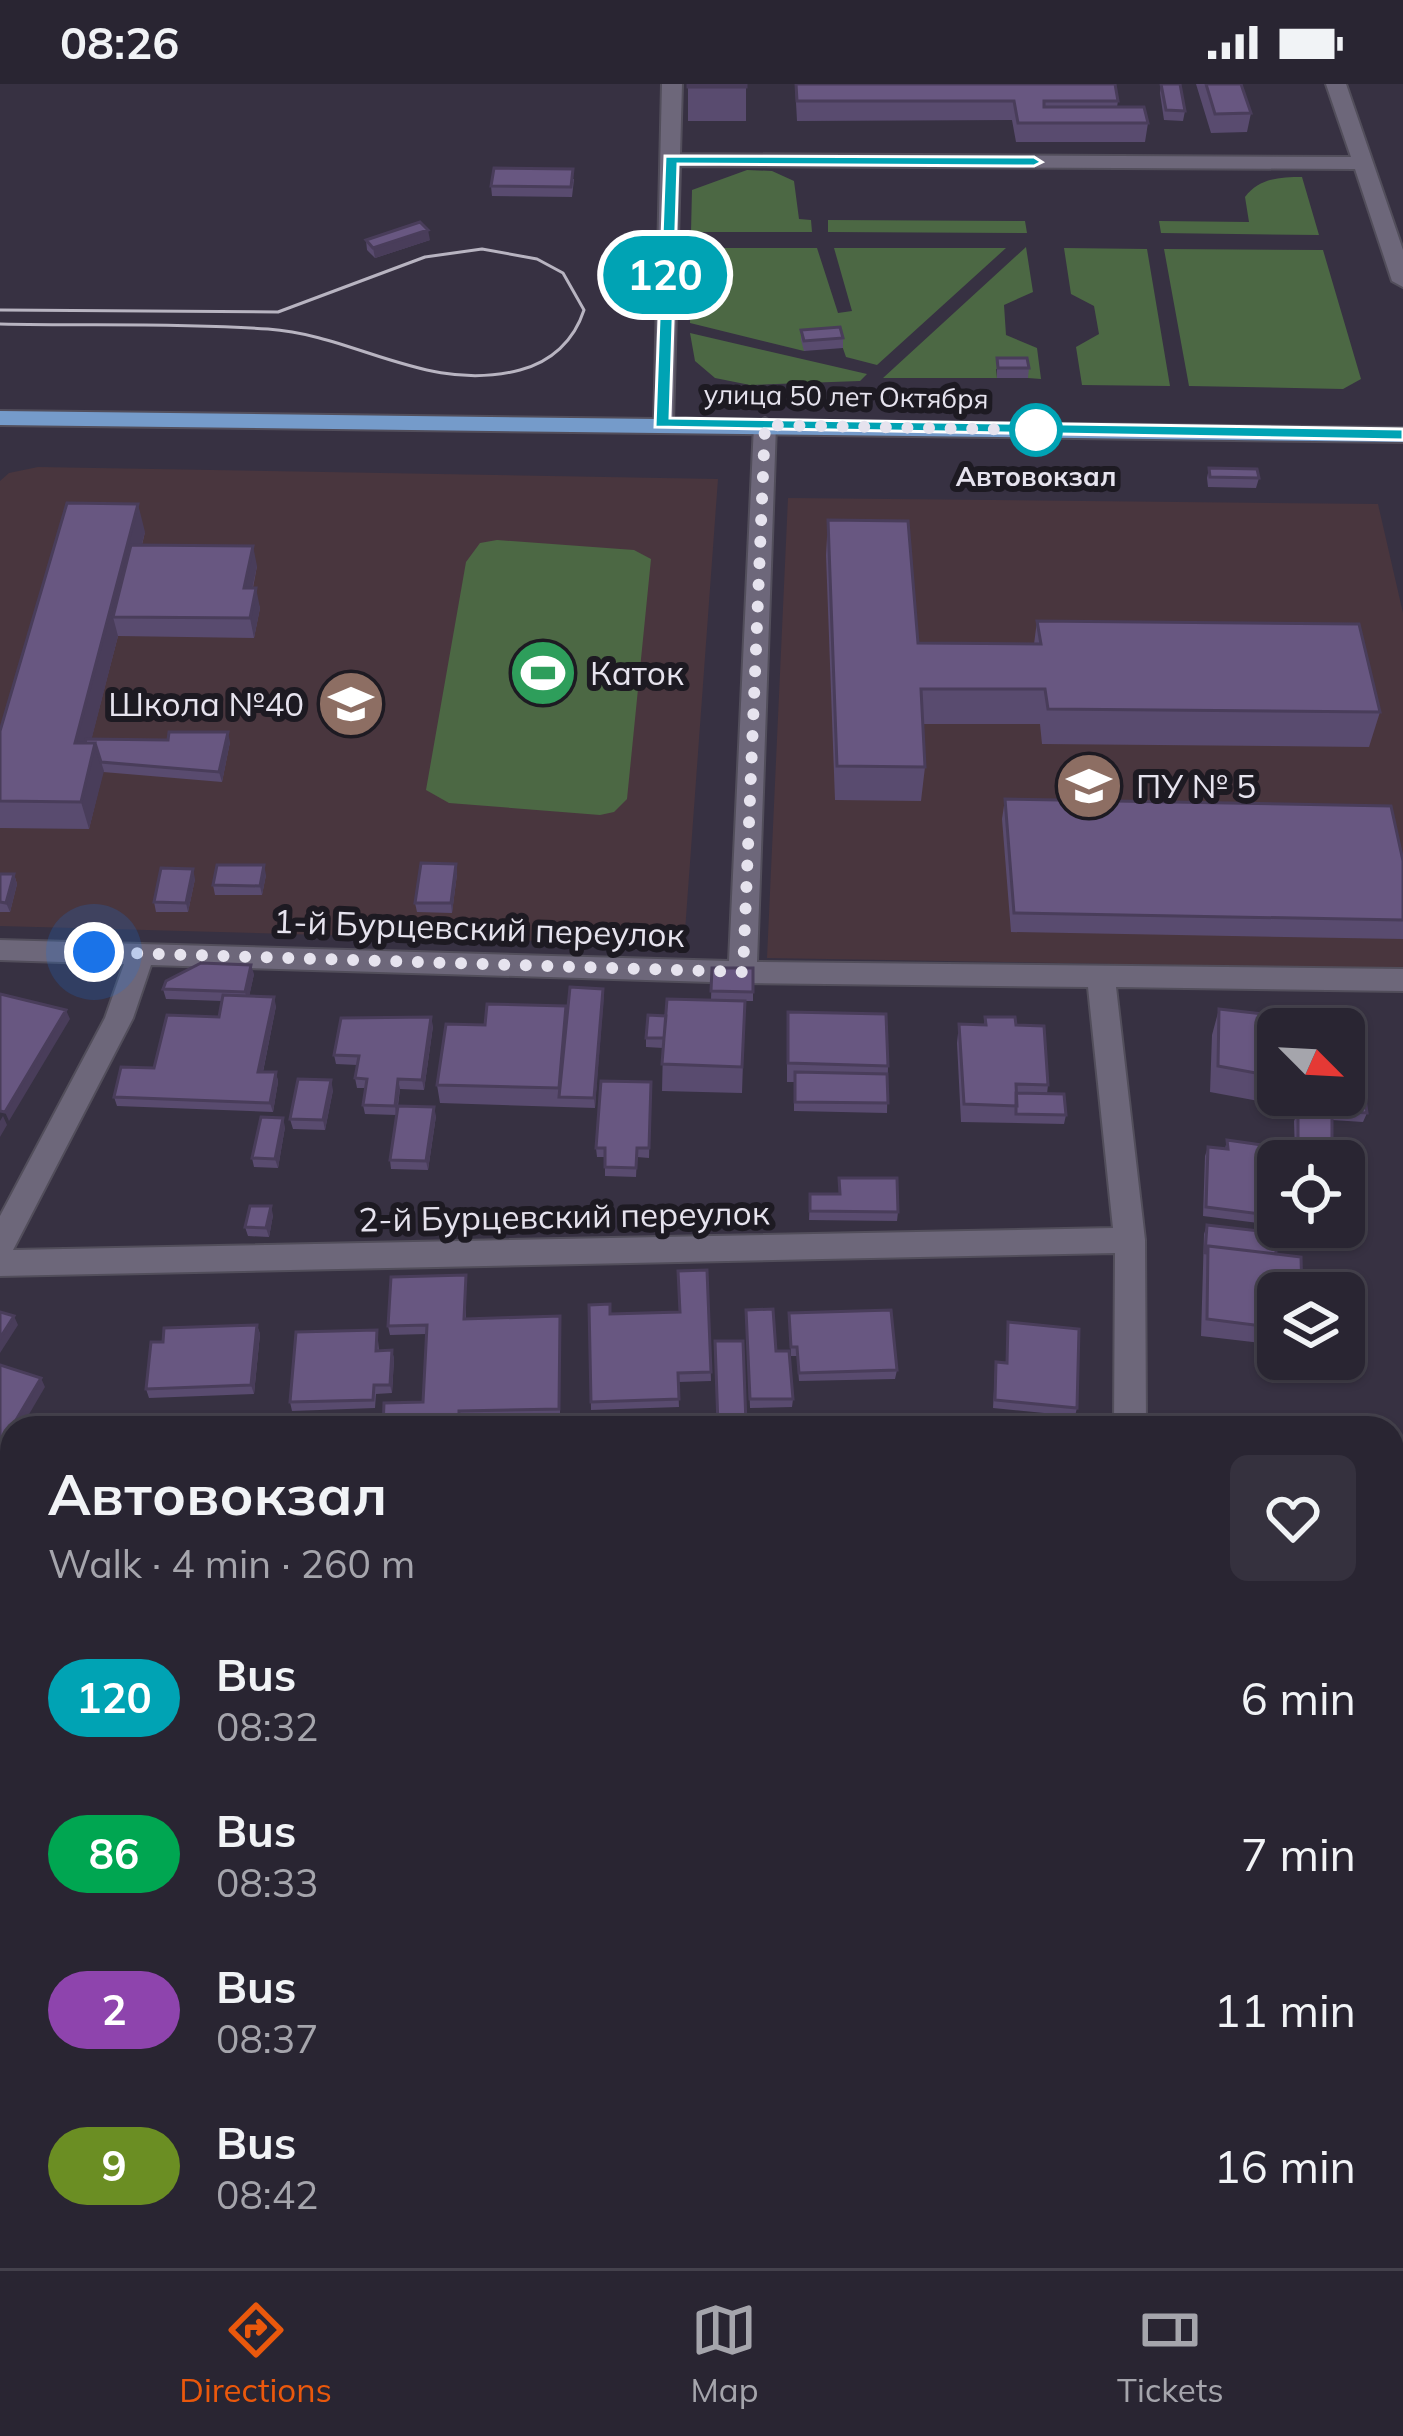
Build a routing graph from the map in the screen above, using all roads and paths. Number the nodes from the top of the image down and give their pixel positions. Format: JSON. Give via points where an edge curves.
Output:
{"nodes":[{"id":1,"x":672,"y":84,"type":"edge"},
{"id":2,"x":1336,"y":84,"type":"edge"},
{"id":3,"x":670,"y":160,"type":"junction"},
{"id":4,"x":1366,"y":164,"type":"junction"},
{"id":5,"x":1403,"y":281,"type":"edge"},
{"id":6,"x":0,"y":418,"type":"edge"},
{"id":7,"x":662,"y":423,"type":"junction"},
{"id":8,"x":765,"y":425,"type":"junction"},
{"id":9,"x":1403,"y":435,"type":"edge"},
{"id":10,"x":0,"y":950,"type":"edge"},
{"id":11,"x":141,"y":954,"type":"junction"},
{"id":12,"x":743,"y":972,"type":"junction"},
{"id":13,"x":1101,"y":976,"type":"junction"},
{"id":14,"x":1403,"y":980,"type":"edge"},
{"id":15,"x":1130,"y":1240,"type":"junction"},
{"id":16,"x":0,"y":1246,"type":"edge"},
{"id":17,"x":0,"y":1263,"type":"edge"},
{"id":18,"x":1130,"y":1416,"type":"edge"}],
"edges":[{"from":1,"to":3,"type":"street"},
{"from":2,"to":4,"type":"street"},
{"from":3,"to":4,"type":"street"},
{"from":3,"to":7,"type":"street"},
{"from":4,"to":5,"type":"street"},
{"from":6,"to":7,"type":"main road","name":"улица 50 лет Октября"},
{"from":7,"to":8,"type":"main road","name":"улица 50 лет Октября"},
{"from":8,"to":9,"type":"main road","name":"улица 50 лет Октября"},
{"from":8,"to":12,"type":"street"},
{"from":10,"to":11,"type":"street","name":"1-й Бурцевский переулок"},
{"from":11,"to":12,"type":"street","name":"1-й Бурцевский переулок"},
{"from":11,"to":16,"type":"street","via":[[119,1018]]},
{"from":12,"to":13,"type":"street","name":"1-й Бурцевский переулок"},
{"from":13,"to":14,"type":"street","name":"1-й Бурцевский переулок"},
{"from":13,"to":15,"type":"street"},
{"from":15,"to":17,"type":"street","name":"2-й Бурцевский переулок"},
{"from":15,"to":18,"type":"street"}]}
